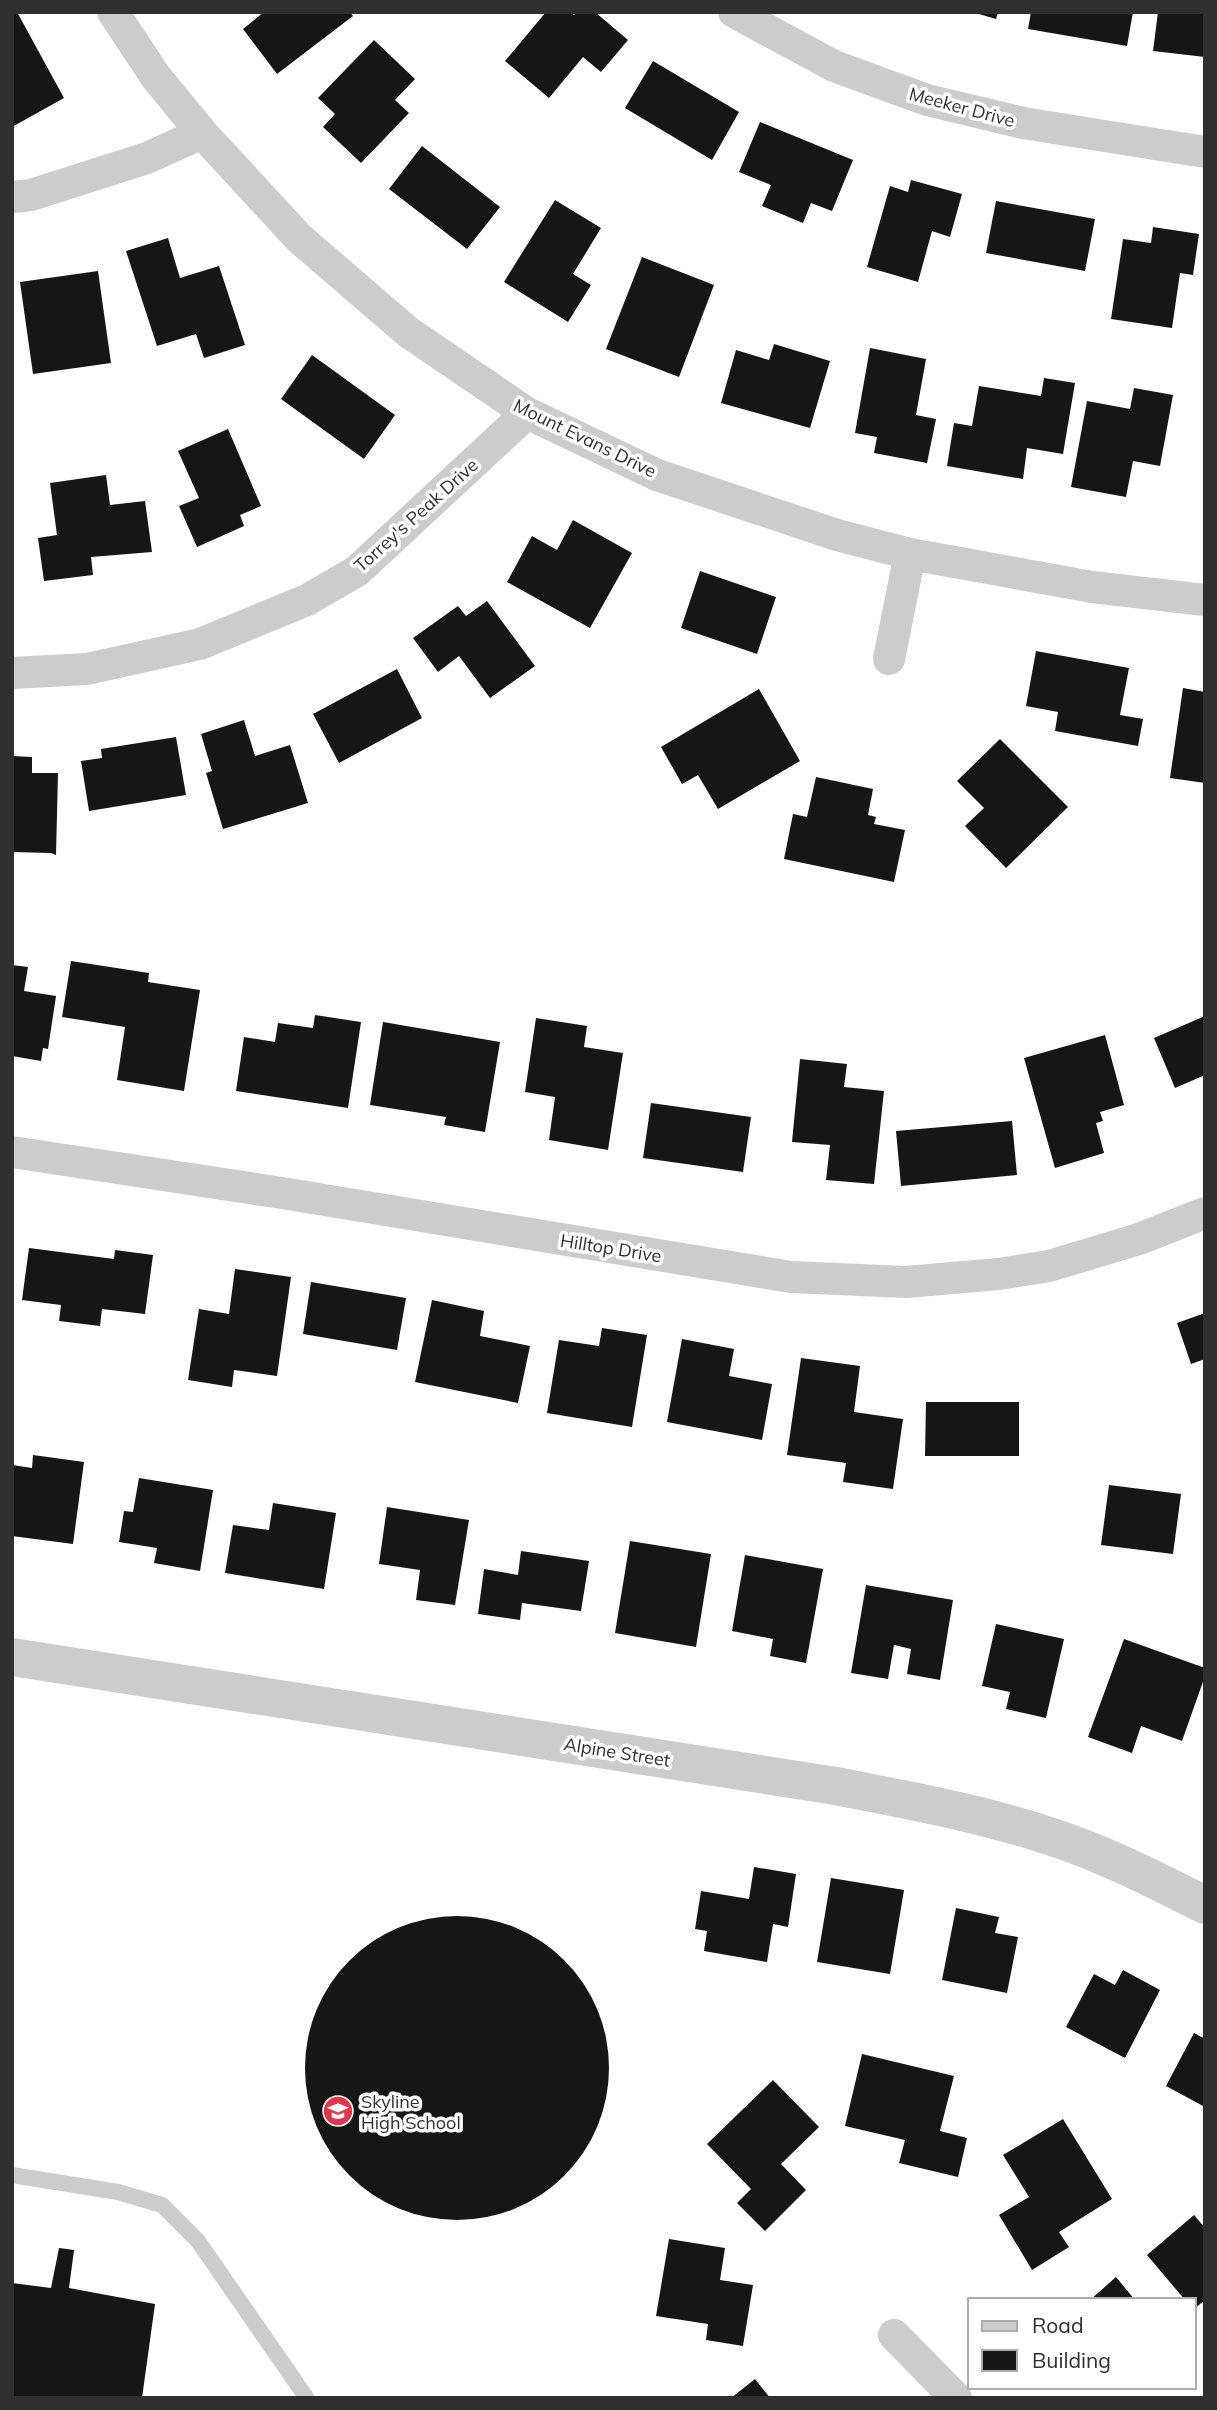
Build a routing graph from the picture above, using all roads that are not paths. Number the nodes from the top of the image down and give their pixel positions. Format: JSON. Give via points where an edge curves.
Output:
{"nodes":[{"id":1,"x":113,"y":12,"type":"edge"},
{"id":2,"x":734,"y":12,"type":"edge"},
{"id":3,"x":202,"y":132,"type":"junction"},
{"id":4,"x":1205,"y":152,"type":"edge"},
{"id":5,"x":12,"y":197,"type":"edge"},
{"id":6,"x":527,"y":412,"type":"junction"},
{"id":7,"x":910,"y":554,"type":"junction"},
{"id":8,"x":1205,"y":600,"type":"edge"},
{"id":9,"x":889,"y":659,"type":"dead end"},
{"id":10,"x":12,"y":673,"type":"edge"},
{"id":11,"x":12,"y":1152,"type":"edge"},
{"id":12,"x":1205,"y":1213,"type":"edge"},
{"id":13,"x":12,"y":1657,"type":"edge"},
{"id":14,"x":1205,"y":1905,"type":"edge"},
{"id":15,"x":12,"y":2175,"type":"edge"},
{"id":16,"x":894,"y":2335,"type":"dead end"},
{"id":17,"x":306,"y":2396,"type":"edge"},
{"id":18,"x":956,"y":2398,"type":"edge"}],
"edges":[{"from":1,"to":3,"type":"street","name":"Mount Evans Drive","via":[[156,76]]},
{"from":2,"to":4,"type":"street","name":"Meeker Drive","via":[[834,66],[927,100],[1023,123]]},
{"from":3,"to":5,"type":"street","via":[[147,158]]},
{"from":3,"to":6,"type":"street","name":"Mount Evans Drive","via":[[309,247],[408,332]]},
{"from":6,"to":7,"type":"street","name":"Mount Evans Drive","via":[[657,475],[837,536]]},
{"from":6,"to":10,"type":"street","name":"Torrey's Peak Drive","via":[[357,571],[307,600],[200,644],[88,669]]},
{"from":7,"to":8,"type":"street","name":"Mount Evans Drive","via":[[1092,587]]},
{"from":7,"to":9,"type":"street"},
{"from":11,"to":12,"type":"street","name":"Hilltop Drive","via":[[791,1278],[906,1282],[999,1274],[1049,1266]]},
{"from":13,"to":14,"type":"street","name":"Alpine Street","via":[[836,1786],[944,1807],[1050,1836]]},
{"from":15,"to":17,"type":"lane","via":[[118,2192],[162,2206],[198,2241]]},
{"from":16,"to":18,"type":"street"}]}
